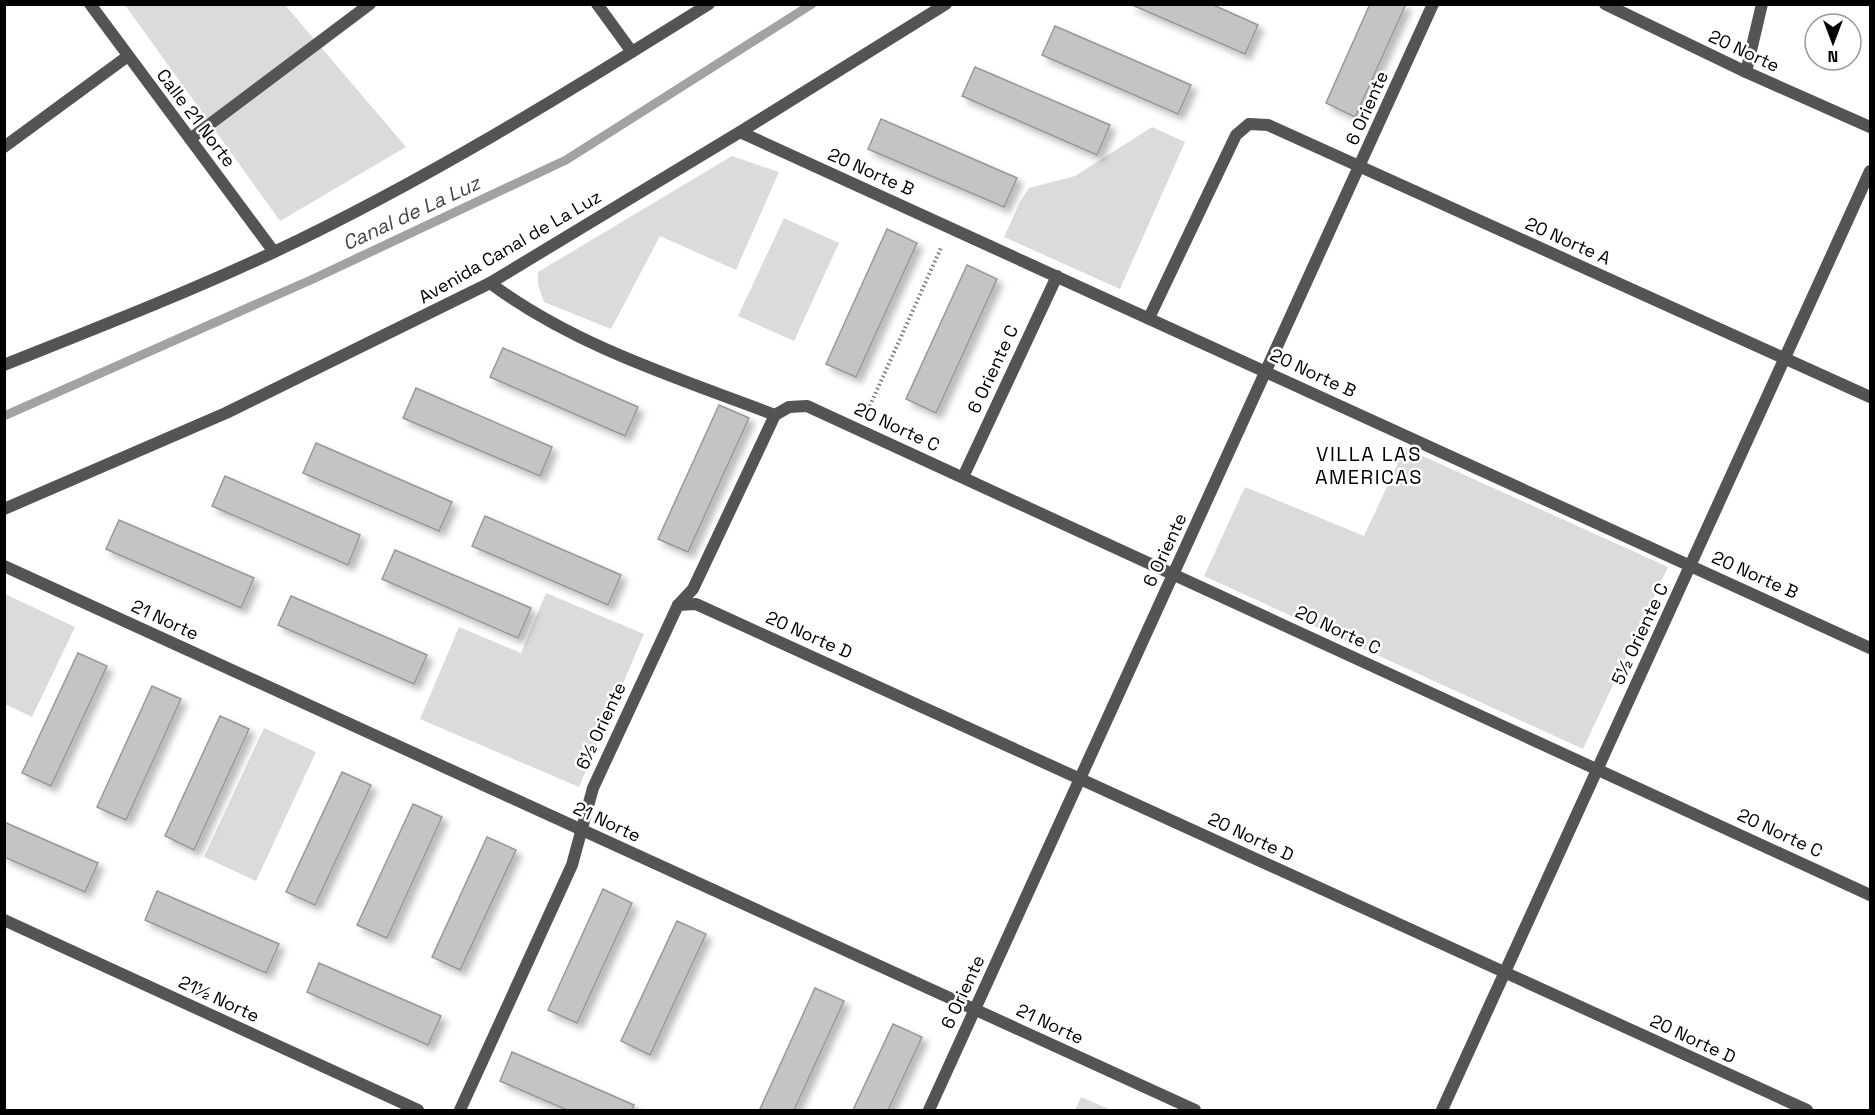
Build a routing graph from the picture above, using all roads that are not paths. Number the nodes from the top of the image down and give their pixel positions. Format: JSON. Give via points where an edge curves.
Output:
{"nodes":[{"id":1,"x":90,"y":4,"type":"edge"},
{"id":2,"x":370,"y":4,"type":"edge"},
{"id":3,"x":597,"y":4,"type":"edge"},
{"id":4,"x":709,"y":4,"type":"edge"},
{"id":5,"x":946,"y":4,"type":"edge"},
{"id":6,"x":1434,"y":4,"type":"edge"},
{"id":7,"x":1605,"y":4,"type":"edge"},
{"id":8,"x":1762,"y":4,"type":"edge"},
{"id":9,"x":632,"y":52,"type":"junction"},
{"id":10,"x":128,"y":56,"type":"junction"},
{"id":11,"x":1746,"y":72,"type":"junction"},
{"id":12,"x":1870,"y":127,"type":"edge"},
{"id":13,"x":741,"y":132,"type":"junction"},
{"id":14,"x":190,"y":139,"type":"junction"},
{"id":15,"x":4,"y":147,"type":"edge"},
{"id":16,"x":1360,"y":166,"type":"junction"},
{"id":17,"x":1870,"y":171,"type":"edge"},
{"id":18,"x":274,"y":252,"type":"junction"},
{"id":19,"x":1057,"y":276,"type":"junction"},
{"id":20,"x":490,"y":283,"type":"junction"},
{"id":21,"x":1149,"y":318,"type":"junction"},
{"id":22,"x":1785,"y":358,"type":"junction"},
{"id":23,"x":4,"y":365,"type":"edge"},
{"id":24,"x":1266,"y":372,"type":"junction"},
{"id":25,"x":1870,"y":397,"type":"edge"},
{"id":26,"x":775,"y":415,"type":"junction"},
{"id":27,"x":963,"y":477,"type":"junction"},
{"id":28,"x":4,"y":509,"type":"edge"},
{"id":29,"x":4,"y":566,"type":"edge"},
{"id":30,"x":1691,"y":566,"type":"junction"},
{"id":31,"x":1173,"y":574,"type":"junction"},
{"id":32,"x":678,"y":605,"type":"junction"},
{"id":33,"x":1870,"y":648,"type":"edge"},
{"id":34,"x":1598,"y":770,"type":"junction"},
{"id":35,"x":1080,"y":779,"type":"junction"},
{"id":36,"x":581,"y":830,"type":"junction"},
{"id":37,"x":1870,"y":895,"type":"edge"},
{"id":38,"x":4,"y":920,"type":"edge"},
{"id":39,"x":1505,"y":972,"type":"junction"},
{"id":40,"x":975,"y":1009,"type":"junction"},
{"id":41,"x":418,"y":1110,"type":"edge"},
{"id":42,"x":460,"y":1110,"type":"edge"},
{"id":43,"x":929,"y":1110,"type":"edge"},
{"id":44,"x":1196,"y":1110,"type":"edge"},
{"id":45,"x":1442,"y":1110,"type":"edge"},
{"id":46,"x":1807,"y":1110,"type":"edge"}],
"edges":[{"from":1,"to":10,"type":"street","name":"Calle 21 Norte"},
{"from":2,"to":14,"type":"street"},
{"from":3,"to":9,"type":"street"},
{"from":4,"to":9,"type":"street"},
{"from":5,"to":13,"type":"street","name":"Avenida Canal de La Luz"},
{"from":6,"to":16,"type":"street","name":"6 Oriente"},
{"from":7,"to":11,"type":"street","name":"20 Norte"},
{"from":8,"to":11,"type":"street"},
{"from":9,"to":18,"type":"street","via":[[447,161]]},
{"from":10,"to":14,"type":"street","name":"Calle 21 Norte"},
{"from":10,"to":15,"type":"street"},
{"from":11,"to":12,"type":"street","name":"20 Norte"},
{"from":13,"to":19,"type":"street","name":"20 Norte B"},
{"from":13,"to":20,"type":"street","name":"Avenida Canal de La Luz"},
{"from":14,"to":18,"type":"street","name":"Calle 21 Norte"},
{"from":16,"to":21,"type":"street","name":"20 Norte A","via":[[1268,125],[1249,124],[1236,135]]},
{"from":16,"to":22,"type":"street","name":"20 Norte A"},
{"from":16,"to":24,"type":"street","name":"6 Oriente"},
{"from":17,"to":22,"type":"street","name":"5½ Oriente C"},
{"from":18,"to":23,"type":"street"},
{"from":19,"to":21,"type":"street","name":"20 Norte B"},
{"from":19,"to":27,"type":"street","name":"6 Oriente C"},
{"from":20,"to":26,"type":"street","via":[[521,306],[602,348]]},
{"from":20,"to":28,"type":"street","name":"Avenida Canal de La Luz","via":[[226,413]]},
{"from":21,"to":24,"type":"street","name":"20 Norte B"},
{"from":22,"to":25,"type":"street","name":"20 Norte A"},
{"from":22,"to":30,"type":"street","name":"5½ Oriente C"},
{"from":24,"to":30,"type":"street","name":"20 Norte B"},
{"from":24,"to":31,"type":"street","name":"6 Oriente"},
{"from":26,"to":27,"type":"street","name":"20 Norte C","via":[[789,407],[807,406]]},
{"from":26,"to":32,"type":"street","name":"6½ Oriente","via":[[693,589]]},
{"from":27,"to":31,"type":"street","name":"20 Norte C"},
{"from":29,"to":36,"type":"street","name":"21 Norte"},
{"from":30,"to":33,"type":"street","name":"20 Norte B"},
{"from":30,"to":34,"type":"street","name":"5½ Oriente C"},
{"from":31,"to":34,"type":"street","name":"20 Norte C"},
{"from":31,"to":35,"type":"street","name":"6 Oriente"},
{"from":32,"to":35,"type":"street","name":"20 Norte D","via":[[696,604]]},
{"from":32,"to":36,"type":"street","name":"6½ Oriente","via":[[592,788]]},
{"from":34,"to":37,"type":"street","name":"20 Norte C"},
{"from":34,"to":39,"type":"street","name":"5½ Oriente C"},
{"from":35,"to":39,"type":"street","name":"20 Norte D"},
{"from":35,"to":40,"type":"street","name":"6 Oriente"},
{"from":36,"to":40,"type":"street","name":"21 Norte"},
{"from":36,"to":42,"type":"street","name":"6½ Oriente","via":[[572,865]]},
{"from":38,"to":41,"type":"street","name":"21½ Norte"},
{"from":39,"to":45,"type":"street","name":"5½ Oriente C"},
{"from":39,"to":46,"type":"street","name":"20 Norte D"},
{"from":40,"to":43,"type":"street","name":"6 Oriente"},
{"from":40,"to":44,"type":"street","name":"21 Norte"}]}
